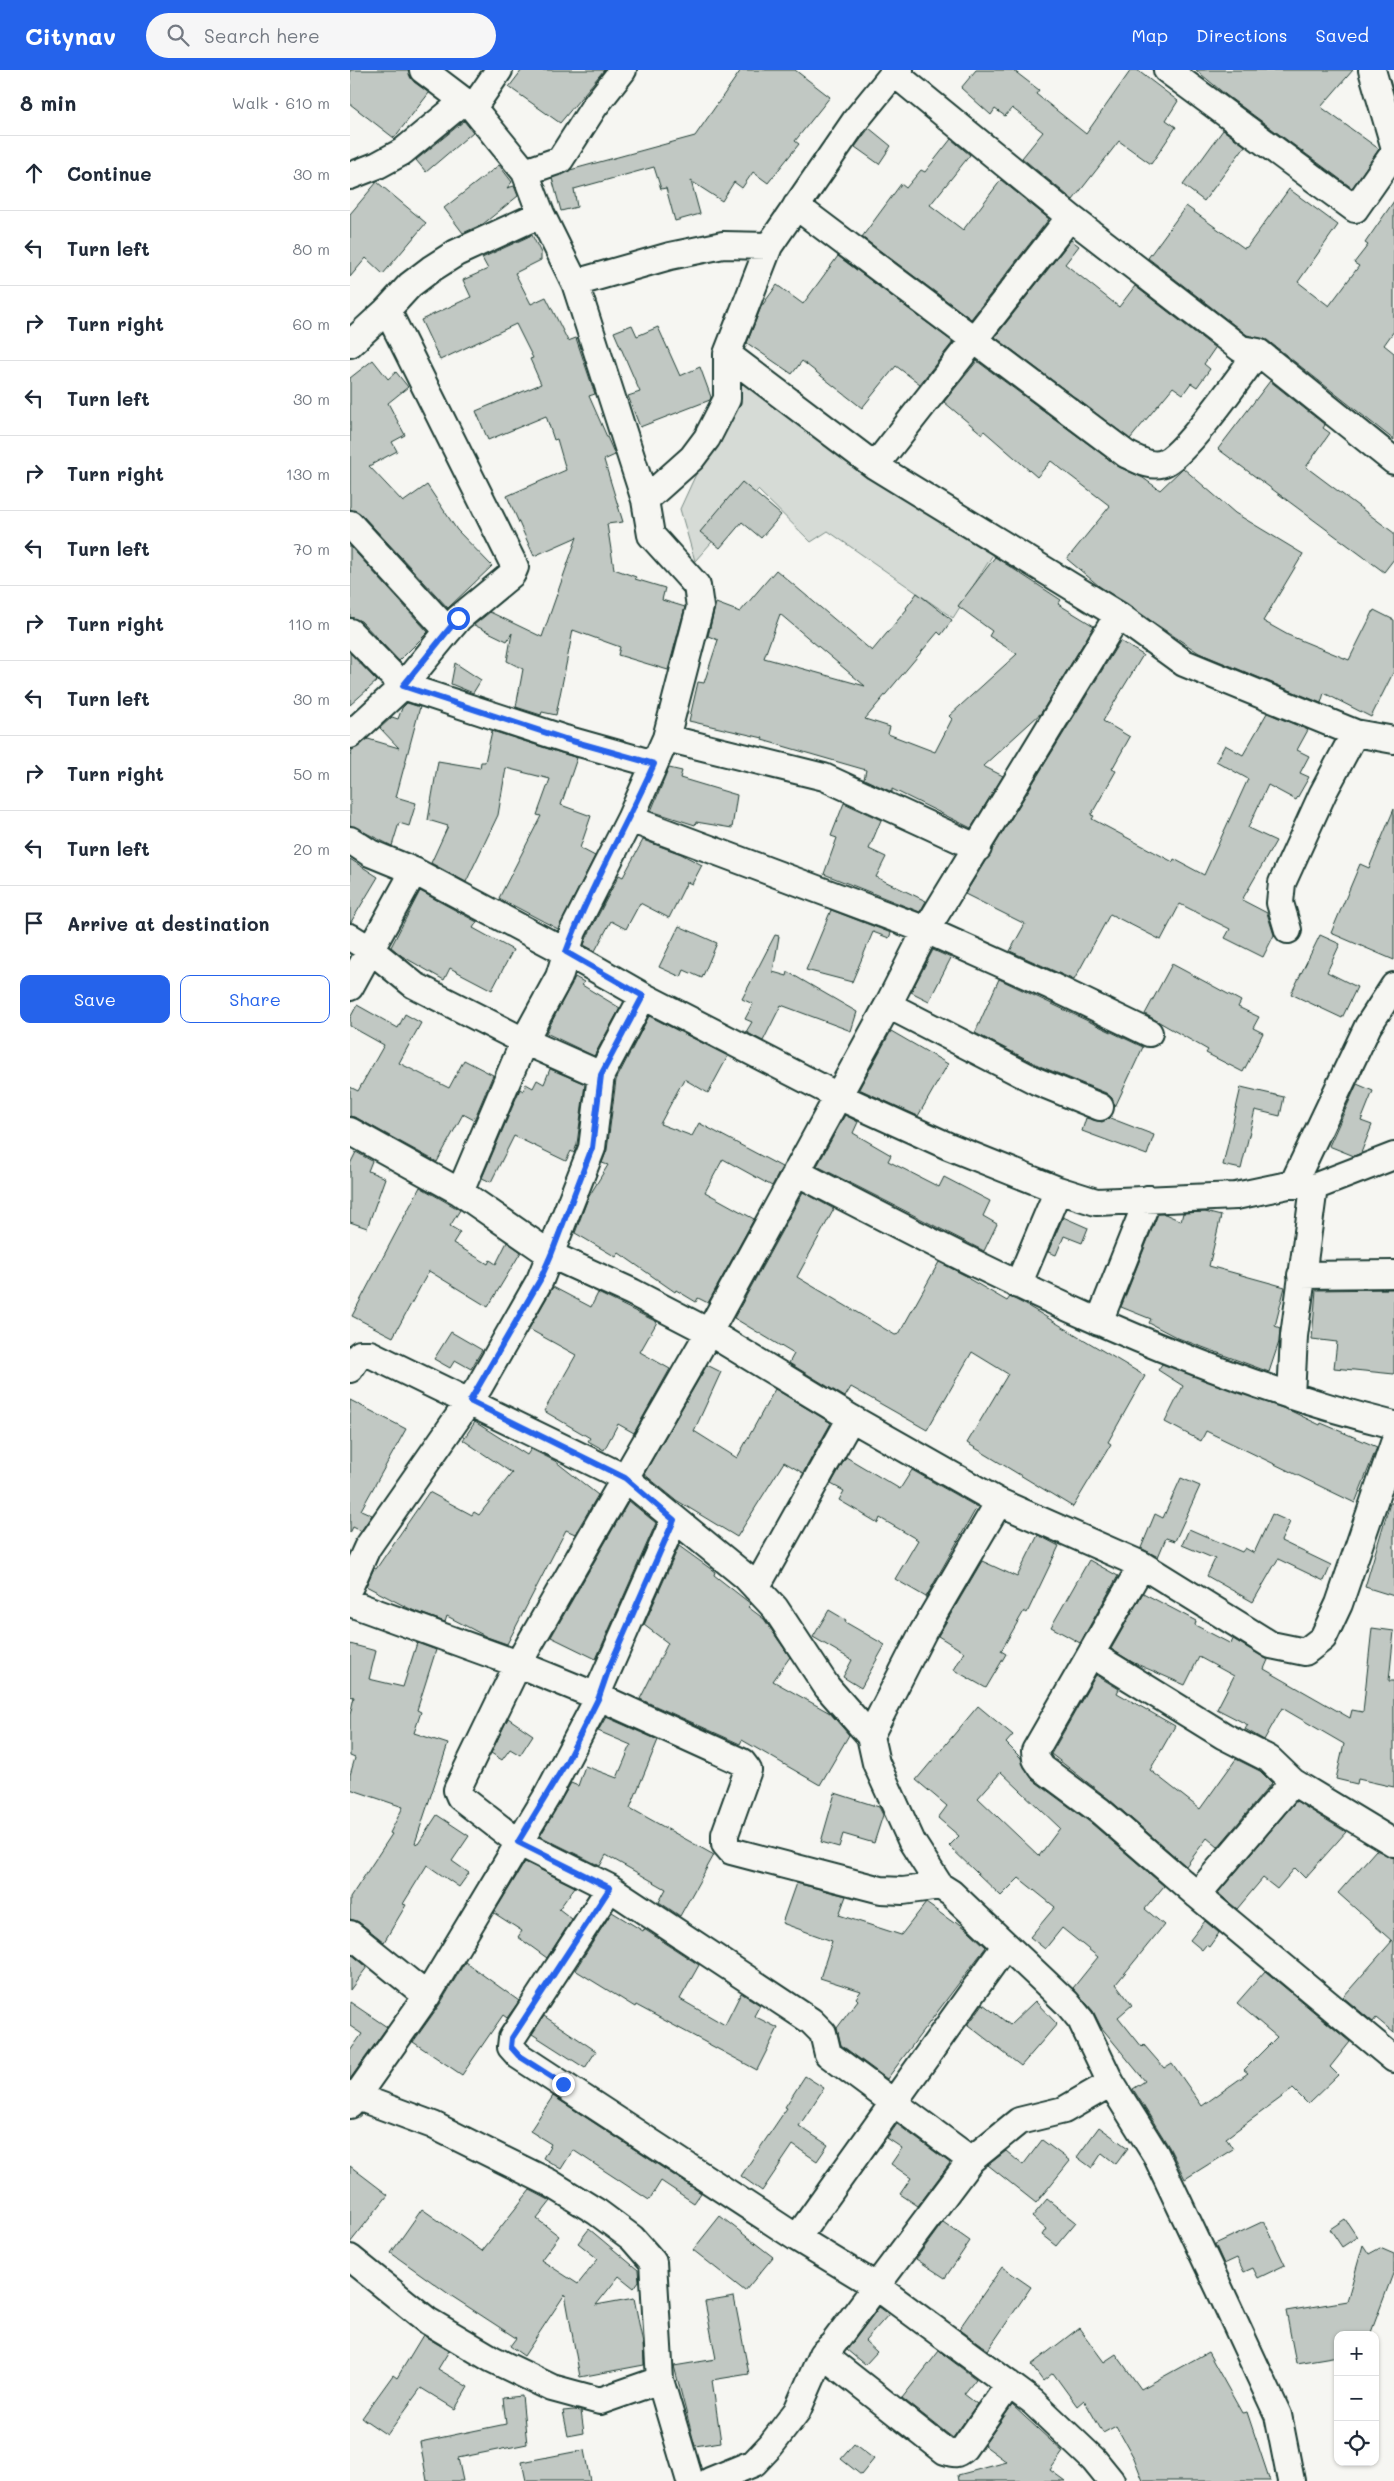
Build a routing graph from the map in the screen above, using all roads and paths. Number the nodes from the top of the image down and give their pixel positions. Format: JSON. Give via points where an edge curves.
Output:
{"nodes":[{"id":1,"x":423,"y":70,"type":"edge"},
{"id":2,"x":499,"y":70,"type":"edge"},
{"id":3,"x":623,"y":70,"type":"edge"},
{"id":4,"x":1167,"y":70,"type":"edge"},
{"id":5,"x":1372,"y":70,"type":"edge"},
{"id":6,"x":897,"y":72,"type":"edge"},
{"id":7,"x":469,"y":104,"type":"junction"},
{"id":8,"x":1394,"y":145,"type":"edge"},
{"id":9,"x":1394,"y":152,"type":"edge"},
{"id":10,"x":525,"y":172,"type":"junction"},
{"id":11,"x":350,"y":176,"type":"edge"},
{"id":12,"x":796,"y":206,"type":"junction"},
{"id":13,"x":541,"y":214,"type":"junction"},
{"id":14,"x":1070,"y":217,"type":"junction"},
{"id":15,"x":769,"y":246,"type":"junction"},
{"id":16,"x":575,"y":283,"type":"junction"},
{"id":17,"x":387,"y":310,"type":"junction"},
{"id":18,"x":974,"y":338,"type":"junction"},
{"id":19,"x":350,"y":344,"type":"edge"},
{"id":20,"x":1258,"y":352,"type":"junction"},
{"id":21,"x":726,"y":354,"type":"junction"},
{"id":22,"x":1394,"y":461,"type":"edge"},
{"id":23,"x":875,"y":466,"type":"junction"},
{"id":24,"x":645,"y":500,"type":"junction"},
{"id":25,"x":350,"y":524,"type":"edge"},
{"id":26,"x":1118,"y":615,"type":"junction"},
{"id":27,"x":448,"y":631,"type":"junction"},
{"id":28,"x":350,"y":632,"type":"edge"},
{"id":29,"x":403,"y":686,"type":"junction"},
{"id":30,"x":1355,"y":734,"type":"junction"},
{"id":31,"x":350,"y":735,"type":"edge"},
{"id":32,"x":666,"y":738,"type":"junction"},
{"id":33,"x":1394,"y":740,"type":"edge"},
{"id":34,"x":654,"y":764,"type":"junction"},
{"id":35,"x":630,"y":819,"type":"junction"},
{"id":36,"x":350,"y":840,"type":"edge"},
{"id":37,"x":978,"y":848,"type":"junction"},
{"id":38,"x":414,"y":871,"type":"junction"},
{"id":39,"x":926,"y":930,"type":"junction"},
{"id":40,"x":1288,"y":930,"type":"dead end"},
{"id":41,"x":360,"y":944,"type":"edge"},
{"id":42,"x":566,"y":952,"type":"junction"},
{"id":43,"x":1394,"y":986,"type":"edge"},
{"id":44,"x":350,"y":987,"type":"edge"},
{"id":45,"x":643,"y":996,"type":"junction"},
{"id":46,"x":888,"y":1005,"type":"junction"},
{"id":47,"x":1149,"y":1034,"type":"dead end"},
{"id":48,"x":524,"y":1041,"type":"junction"},
{"id":49,"x":601,"y":1075,"type":"junction"},
{"id":50,"x":838,"y":1096,"type":"junction"},
{"id":51,"x":1100,"y":1107,"type":"dead end"},
{"id":52,"x":350,"y":1131,"type":"edge"},
{"id":53,"x":1394,"y":1156,"type":"edge"},
{"id":54,"x":796,"y":1172,"type":"junction"},
{"id":55,"x":1303,"y":1186,"type":"junction"},
{"id":56,"x":1058,"y":1190,"type":"junction"},
{"id":57,"x":460,"y":1192,"type":"junction"},
{"id":58,"x":1148,"y":1199,"type":"junction"},
{"id":59,"x":551,"y":1255,"type":"junction"},
{"id":60,"x":1301,"y":1274,"type":"junction"},
{"id":61,"x":1394,"y":1274,"type":"edge"},
{"id":62,"x":1018,"y":1285,"type":"junction"},
{"id":63,"x":1100,"y":1322,"type":"junction"},
{"id":64,"x":709,"y":1332,"type":"junction"},
{"id":65,"x":350,"y":1369,"type":"edge"},
{"id":66,"x":1291,"y":1396,"type":"junction"},
{"id":67,"x":470,"y":1401,"type":"junction"},
{"id":68,"x":851,"y":1418,"type":"junction"},
{"id":69,"x":1394,"y":1425,"type":"edge"},
{"id":70,"x":1394,"y":1443,"type":"edge"},
{"id":71,"x":625,"y":1478,"type":"junction"},
{"id":72,"x":999,"y":1502,"type":"junction"},
{"id":73,"x":674,"y":1520,"type":"junction"},
{"id":74,"x":1142,"y":1565,"type":"junction"},
{"id":75,"x":350,"y":1586,"type":"edge"},
{"id":76,"x":756,"y":1588,"type":"junction"},
{"id":77,"x":350,"y":1603,"type":"edge"},
{"id":78,"x":1093,"y":1654,"type":"junction"},
{"id":79,"x":518,"y":1664,"type":"junction"},
{"id":80,"x":599,"y":1697,"type":"junction"},
{"id":81,"x":870,"y":1736,"type":"junction"},
{"id":82,"x":1293,"y":1782,"type":"junction"},
{"id":83,"x":518,"y":1842,"type":"junction"},
{"id":84,"x":1394,"y":1843,"type":"edge"},
{"id":85,"x":940,"y":1886,"type":"junction"},
{"id":86,"x":610,"y":1888,"type":"junction"},
{"id":87,"x":1197,"y":1895,"type":"junction"},
{"id":88,"x":350,"y":1934,"type":"edge"},
{"id":89,"x":1006,"y":1945,"type":"junction"},
{"id":90,"x":427,"y":1996,"type":"junction"},
{"id":91,"x":1394,"y":2059,"type":"edge"},
{"id":92,"x":1111,"y":2083,"type":"junction"},
{"id":93,"x":352,"y":2099,"type":"edge"},
{"id":94,"x":892,"y":2103,"type":"junction"},
{"id":95,"x":971,"y":2160,"type":"junction"},
{"id":96,"x":798,"y":2238,"type":"junction"},
{"id":97,"x":350,"y":2258,"type":"edge"},
{"id":98,"x":876,"y":2286,"type":"junction"},
{"id":99,"x":822,"y":2354,"type":"junction"},
{"id":100,"x":660,"y":2380,"type":"junction"},
{"id":101,"x":1009,"y":2384,"type":"junction"},
{"id":102,"x":690,"y":2481,"type":"edge"},
{"id":103,"x":710,"y":2481,"type":"edge"},
{"id":104,"x":1110,"y":2481,"type":"edge"},
{"id":105,"x":1291,"y":2481,"type":"edge"}],
"edges":[{"from":1,"to":7,"type":"street"},
{"from":2,"to":7,"type":"street"},
{"from":3,"to":10,"type":"street","via":[[594,107],[560,160]]},
{"from":4,"to":9,"type":"street","via":[[1355,209]]},
{"from":5,"to":8,"type":"street"},
{"from":6,"to":12,"type":"street","via":[[855,121]]},
{"from":6,"to":14,"type":"street"},
{"from":7,"to":10,"type":"street"},
{"from":7,"to":11,"type":"street","via":[[402,152]]},
{"from":10,"to":13,"type":"street"},
{"from":12,"to":15,"type":"street"},
{"from":12,"to":18,"type":"street"},
{"from":13,"to":16,"type":"street"},
{"from":13,"to":17,"type":"street","via":[[456,253],[410,285]]},
{"from":14,"to":18,"type":"street"},
{"from":14,"to":20,"type":"street","via":[[1242,349]]},
{"from":15,"to":16,"type":"street","via":[[723,245],[670,256]]},
{"from":15,"to":21,"type":"street"},
{"from":16,"to":24,"type":"street"},
{"from":17,"to":19,"type":"street"},
{"from":17,"to":27,"type":"street","via":[[515,567],[512,574],[458,618]]},
{"from":18,"to":20,"type":"street","via":[[1126,454],[1146,464],[1166,462],[1188,442]]},
{"from":18,"to":23,"type":"street"},
{"from":20,"to":22,"type":"street"},
{"from":21,"to":23,"type":"street"},
{"from":21,"to":24,"type":"street","via":[[727,399],[707,438],[692,458]]},
{"from":23,"to":26,"type":"street"},
{"from":24,"to":32,"type":"street","via":[[651,535],[698,586],[700,607]]},
{"from":25,"to":27,"type":"street"},
{"from":26,"to":30,"type":"street","via":[[1184,663]]},
{"from":26,"to":37,"type":"street"},
{"from":27,"to":29,"type":"street"},
{"from":28,"to":29,"type":"street"},
{"from":29,"to":31,"type":"street"},
{"from":29,"to":34,"type":"street","via":[[565,739]]},
{"from":30,"to":33,"type":"street"},
{"from":30,"to":40,"type":"street","via":[[1282,883],[1280,903]]},
{"from":32,"to":34,"type":"street"},
{"from":32,"to":37,"type":"street","via":[[824,777]]},
{"from":34,"to":35,"type":"street"},
{"from":35,"to":39,"type":"street"},
{"from":35,"to":42,"type":"street","via":[[573,931]]},
{"from":36,"to":38,"type":"street","via":[[370,853]]},
{"from":37,"to":39,"type":"street"},
{"from":38,"to":41,"type":"street"},
{"from":38,"to":42,"type":"street"},
{"from":39,"to":46,"type":"street"},
{"from":39,"to":47,"type":"street"},
{"from":41,"to":44,"type":"street"},
{"from":41,"to":48,"type":"street","via":[[414,984]]},
{"from":42,"to":45,"type":"street"},
{"from":42,"to":48,"type":"street","via":[[558,977]]},
{"from":43,"to":55,"type":"street","via":[[1368,1026]]},
{"from":45,"to":49,"type":"street"},
{"from":45,"to":50,"type":"street"},
{"from":46,"to":50,"type":"street"},
{"from":46,"to":51,"type":"street","via":[[1036,1081]]},
{"from":48,"to":49,"type":"street"},
{"from":48,"to":57,"type":"street"},
{"from":49,"to":59,"type":"street","via":[[592,1148]]},
{"from":50,"to":54,"type":"street"},
{"from":50,"to":56,"type":"street","via":[[948,1146]]},
{"from":52,"to":57,"type":"street"},
{"from":53,"to":55,"type":"street"},
{"from":54,"to":62,"type":"street"},
{"from":54,"to":64,"type":"street"},
{"from":55,"to":58,"type":"street","via":[[1236,1196]]},
{"from":55,"to":60,"type":"street"},
{"from":56,"to":58,"type":"street","via":[[1096,1202]]},
{"from":56,"to":62,"type":"street"},
{"from":57,"to":59,"type":"street"},
{"from":58,"to":63,"type":"street"},
{"from":59,"to":64,"type":"street"},
{"from":59,"to":67,"type":"street","via":[[540,1280]]},
{"from":60,"to":61,"type":"street"},
{"from":60,"to":66,"type":"street"},
{"from":62,"to":63,"type":"street"},
{"from":63,"to":66,"type":"street"},
{"from":64,"to":68,"type":"street"},
{"from":64,"to":71,"type":"street"},
{"from":65,"to":67,"type":"street","via":[[360,1354],[370,1354]]},
{"from":66,"to":69,"type":"street"},
{"from":67,"to":71,"type":"street"},
{"from":67,"to":75,"type":"street","via":[[367,1548]]},
{"from":68,"to":72,"type":"street"},
{"from":68,"to":76,"type":"street"},
{"from":70,"to":74,"type":"street","via":[[1339,1604],[1322,1638],[1305,1652],[1271,1645]]},
{"from":71,"to":73,"type":"street"},
{"from":71,"to":79,"type":"street"},
{"from":72,"to":74,"type":"street"},
{"from":72,"to":81,"type":"street","via":[[923,1632]]},
{"from":73,"to":76,"type":"street"},
{"from":73,"to":80,"type":"street","via":[[601,1685]]},
{"from":74,"to":78,"type":"street"},
{"from":76,"to":81,"type":"street","via":[[775,1608],[827,1687]]},
{"from":77,"to":79,"type":"street"},
{"from":78,"to":82,"type":"street","via":[[1224,1736],[1269,1759]]},
{"from":78,"to":87,"type":"street","via":[[1035,1751],[1036,1759],[1042,1768],[1100,1811]]},
{"from":79,"to":80,"type":"street"},
{"from":79,"to":83,"type":"street","via":[[457,1790],[460,1797]]},
{"from":80,"to":83,"type":"street","via":[[566,1763]]},
{"from":80,"to":85,"type":"street","via":[[742,1762],[748,1770],[725,1834],[731,1851],[881,1890]]},
{"from":81,"to":85,"type":"street","via":[[876,1763],[912,1842]]},
{"from":82,"to":84,"type":"street"},
{"from":82,"to":87,"type":"street"},
{"from":83,"to":86,"type":"street"},
{"from":83,"to":90,"type":"street"},
{"from":85,"to":89,"type":"street"},
{"from":86,"to":94,"type":"street","via":[[811,2021],[823,2033],[828,2054]]},
{"from":86,"to":96,"type":"street","via":[[512,2038],[511,2047],[519,2056]]},
{"from":87,"to":91,"type":"street"},
{"from":88,"to":90,"type":"street"},
{"from":89,"to":92,"type":"street","via":[[1081,2020]]},
{"from":89,"to":94,"type":"street"},
{"from":90,"to":93,"type":"street"},
{"from":92,"to":95,"type":"street","via":[[1064,2110],[1019,2121]]},
{"from":92,"to":105,"type":"street","via":[[1156,2155],[1278,2415]]},
{"from":93,"to":100,"type":"street","via":[[433,2125],[550,2183],[632,2238],[652,2262]]},
{"from":94,"to":95,"type":"street"},
{"from":94,"to":96,"type":"street"},
{"from":95,"to":98,"type":"street"},
{"from":96,"to":98,"type":"street"},
{"from":97,"to":100,"type":"street","via":[[428,2321],[492,2360],[552,2388],[600,2401]]},
{"from":98,"to":99,"type":"street"},
{"from":98,"to":101,"type":"street"},
{"from":99,"to":101,"type":"street","via":[[937,2445],[953,2454],[964,2448]]},
{"from":99,"to":103,"type":"street","via":[[798,2411],[771,2445],[754,2463]]},
{"from":100,"to":102,"type":"street"},
{"from":101,"to":104,"type":"street","via":[[1094,2460]]}]}
